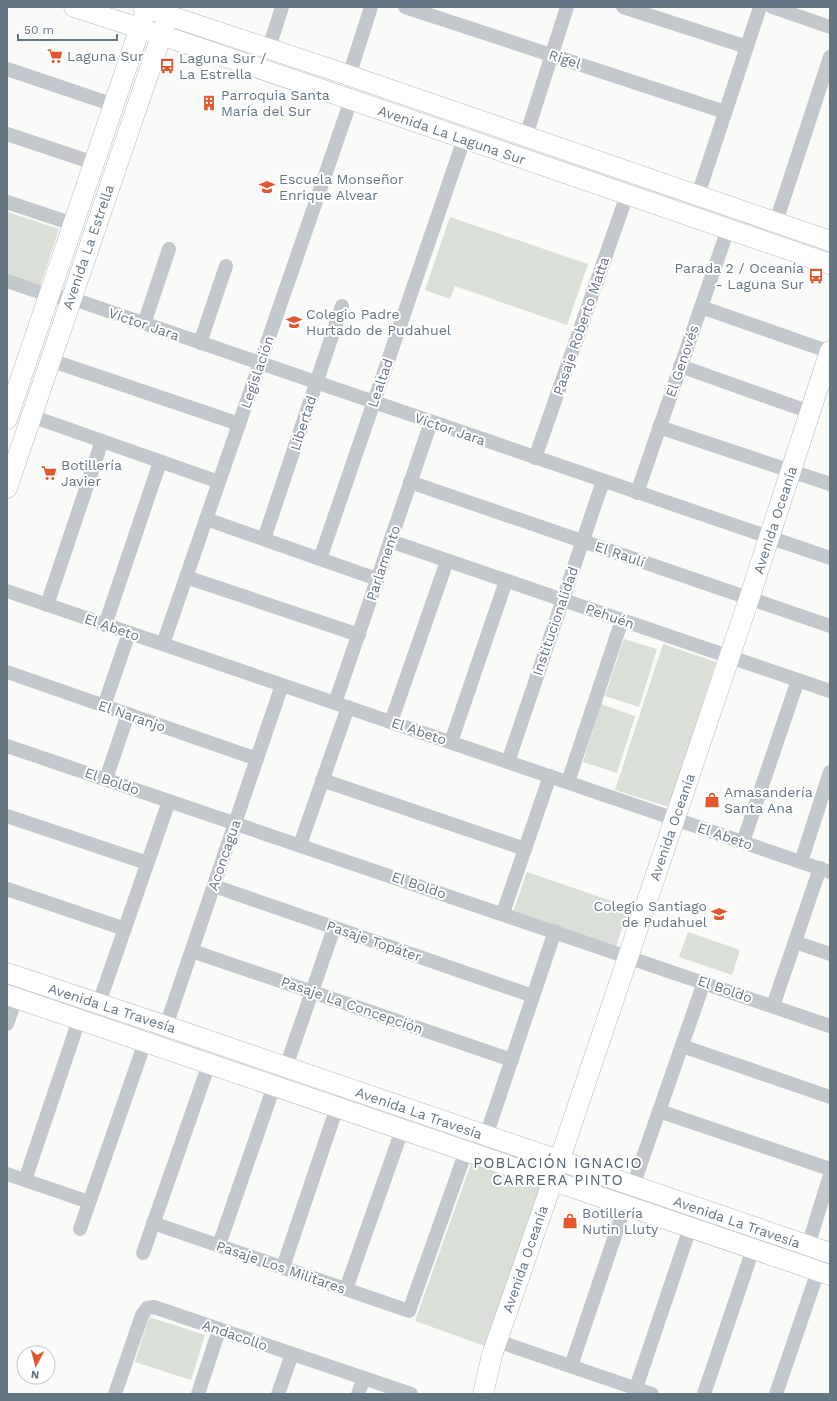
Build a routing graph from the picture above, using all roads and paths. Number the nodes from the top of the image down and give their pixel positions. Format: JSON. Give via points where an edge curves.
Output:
{"nodes":[{"id":1,"x":74,"y":7,"type":"edge"},
{"id":2,"x":146,"y":7,"type":"edge"},
{"id":3,"x":282,"y":7,"type":"edge"},
{"id":4,"x":371,"y":7,"type":"edge"},
{"id":5,"x":405,"y":7,"type":"edge"},
{"id":6,"x":567,"y":7,"type":"edge"},
{"id":7,"x":623,"y":7,"type":"edge"},
{"id":8,"x":760,"y":7,"type":"edge"},
{"id":9,"x":772,"y":7,"type":"edge"},
{"id":10,"x":169,"y":11,"type":"edge"},
{"id":11,"x":830,"y":27,"type":"edge"},
{"id":12,"x":140,"y":28,"type":"junction"},
{"id":13,"x":161,"y":35,"type":"junction"},
{"id":14,"x":747,"y":47,"type":"junction"},
{"id":15,"x":268,"y":48,"type":"junction"},
{"id":16,"x":552,"y":55,"type":"junction"},
{"id":17,"x":830,"y":57,"type":"edge"},
{"id":18,"x":7,"y":69,"type":"edge"},
{"id":19,"x":349,"y":76,"type":"junction"},
{"id":20,"x":351,"y":100,"type":"junction"},
{"id":21,"x":114,"y":105,"type":"junction"},
{"id":22,"x":725,"y":112,"type":"junction"},
{"id":23,"x":7,"y":134,"type":"edge"},
{"id":24,"x":526,"y":136,"type":"junction"},
{"id":25,"x":464,"y":138,"type":"junction"},
{"id":26,"x":94,"y":163,"type":"junction"},
{"id":27,"x":627,"y":194,"type":"junction"},
{"id":28,"x":698,"y":195,"type":"junction"},
{"id":29,"x":7,"y":202,"type":"edge"},
{"id":30,"x":776,"y":222,"type":"junction"},
{"id":31,"x":73,"y":224,"type":"junction"},
{"id":32,"x":728,"y":229,"type":"junction"},
{"id":33,"x":830,"y":240,"type":"edge"},
{"id":34,"x":169,"y":249,"type":"dead end"},
{"id":35,"x":830,"y":264,"type":"edge"},
{"id":36,"x":226,"y":266,"type":"dead end"},
{"id":37,"x":7,"y":281,"type":"edge"},
{"id":38,"x":50,"y":295,"type":"junction"},
{"id":39,"x":70,"y":299,"type":"junction"},
{"id":40,"x":342,"y":306,"type":"dead end"},
{"id":41,"x":701,"y":307,"type":"junction"},
{"id":42,"x":144,"y":324,"type":"junction"},
{"id":43,"x":200,"y":343,"type":"junction"},
{"id":44,"x":830,"y":351,"type":"edge"},
{"id":45,"x":50,"y":360,"type":"junction"},
{"id":46,"x":260,"y":364,"type":"junction"},
{"id":47,"x":680,"y":366,"type":"junction"},
{"id":48,"x":316,"y":383,"type":"junction"},
{"id":49,"x":374,"y":403,"type":"junction"},
{"id":50,"x":810,"y":412,"type":"junction"},
{"id":51,"x":31,"y":416,"type":"junction"},
{"id":52,"x":7,"y":419,"type":"edge"},
{"id":53,"x":430,"y":422,"type":"junction"},
{"id":54,"x":239,"y":424,"type":"junction"},
{"id":55,"x":659,"y":427,"type":"junction"},
{"id":56,"x":102,"y":441,"type":"junction"},
{"id":57,"x":534,"y":458,"type":"junction"},
{"id":58,"x":160,"y":462,"type":"junction"},
{"id":59,"x":791,"y":471,"type":"junction"},
{"id":60,"x":603,"y":481,"type":"junction"},
{"id":61,"x":219,"y":482,"type":"junction"},
{"id":62,"x":410,"y":482,"type":"junction"},
{"id":63,"x":830,"y":484,"type":"edge"},
{"id":64,"x":7,"y":488,"type":"edge"},
{"id":65,"x":637,"y":493,"type":"junction"},
{"id":66,"x":206,"y":519,"type":"junction"},
{"id":67,"x":769,"y":538,"type":"junction"},
{"id":68,"x":264,"y":539,"type":"junction"},
{"id":69,"x":390,"y":541,"type":"junction"},
{"id":70,"x":582,"y":541,"type":"junction"},
{"id":71,"x":830,"y":558,"type":"edge"},
{"id":72,"x":320,"y":559,"type":"junction"},
{"id":73,"x":447,"y":561,"type":"junction"},
{"id":74,"x":186,"y":577,"type":"junction"},
{"id":75,"x":378,"y":579,"type":"junction"},
{"id":76,"x":506,"y":581,"type":"junction"},
{"id":77,"x":7,"y":591,"type":"edge"},
{"id":78,"x":749,"y":599,"type":"junction"},
{"id":79,"x":562,"y":600,"type":"junction"},
{"id":80,"x":47,"y":605,"type":"junction"},
{"id":81,"x":622,"y":620,"type":"junction"},
{"id":82,"x":105,"y":624,"type":"junction"},
{"id":83,"x":830,"y":626,"type":"edge"},
{"id":84,"x":129,"y":633,"type":"junction"},
{"id":85,"x":359,"y":635,"type":"junction"},
{"id":86,"x":163,"y":644,"type":"junction"},
{"id":87,"x":729,"y":658,"type":"junction"},
{"id":88,"x":7,"y":672,"type":"edge"},
{"id":89,"x":798,"y":680,"type":"junction"},
{"id":90,"x":282,"y":685,"type":"junction"},
{"id":91,"x":830,"y":691,"type":"edge"},
{"id":92,"x":342,"y":705,"type":"junction"},
{"id":93,"x":104,"y":706,"type":"junction"},
{"id":94,"x":128,"y":714,"type":"junction"},
{"id":95,"x":391,"y":722,"type":"junction"},
{"id":96,"x":451,"y":742,"type":"junction"},
{"id":97,"x":7,"y":746,"type":"edge"},
{"id":98,"x":257,"y":759,"type":"junction"},
{"id":99,"x":508,"y":762,"type":"junction"},
{"id":100,"x":830,"y":772,"type":"edge"},
{"id":101,"x":550,"y":776,"type":"junction"},
{"id":102,"x":106,"y":779,"type":"junction"},
{"id":103,"x":322,"y":780,"type":"junction"},
{"id":104,"x":568,"y":782,"type":"junction"},
{"id":105,"x":169,"y":801,"type":"junction"},
{"id":106,"x":7,"y":816,"type":"edge"},
{"id":107,"x":674,"y":819,"type":"junction"},
{"id":108,"x":235,"y":823,"type":"junction"},
{"id":109,"x":743,"y":842,"type":"junction"},
{"id":110,"x":300,"y":845,"type":"junction"},
{"id":111,"x":525,"y":849,"type":"junction"},
{"id":112,"x":800,"y":862,"type":"junction"},
{"id":113,"x":147,"y":863,"type":"junction"},
{"id":114,"x":825,"y":870,"type":"edge"},
{"id":115,"x":214,"y":886,"type":"junction"},
{"id":116,"x":7,"y":889,"type":"edge"},
{"id":117,"x":503,"y":913,"type":"junction"},
{"id":118,"x":334,"y":928,"type":"junction"},
{"id":119,"x":125,"y":929,"type":"junction"},
{"id":120,"x":555,"y":931,"type":"junction"},
{"id":121,"x":795,"y":942,"type":"junction"},
{"id":122,"x":192,"y":951,"type":"junction"},
{"id":123,"x":830,"y":954,"type":"edge"},
{"id":124,"x":628,"y":956,"type":"junction"},
{"id":125,"x":7,"y":973,"type":"edge"},
{"id":126,"x":704,"y":982,"type":"junction"},
{"id":127,"x":312,"y":992,"type":"junction"},
{"id":128,"x":12,"y":996,"type":"edge"},
{"id":129,"x":533,"y":996,"type":"junction"},
{"id":130,"x":99,"y":1003,"type":"junction"},
{"id":131,"x":773,"y":1006,"type":"junction"},
{"id":132,"x":79,"y":1020,"type":"junction"},
{"id":133,"x":7,"y":1024,"type":"edge"},
{"id":134,"x":166,"y":1026,"type":"junction"},
{"id":135,"x":830,"y":1026,"type":"edge"},
{"id":136,"x":145,"y":1042,"type":"junction"},
{"id":137,"x":682,"y":1046,"type":"junction"},
{"id":138,"x":512,"y":1060,"type":"junction"},
{"id":139,"x":209,"y":1064,"type":"junction"},
{"id":140,"x":286,"y":1067,"type":"junction"},
{"id":141,"x":274,"y":1086,"type":"junction"},
{"id":142,"x":830,"y":1097,"type":"edge"},
{"id":143,"x":337,"y":1107,"type":"junction"},
{"id":144,"x":659,"y":1112,"type":"junction"},
{"id":145,"x":402,"y":1130,"type":"junction"},
{"id":146,"x":486,"y":1136,"type":"junction"},
{"id":147,"x":466,"y":1151,"type":"junction"},
{"id":148,"x":558,"y":1161,"type":"junction"},
{"id":149,"x":830,"y":1168,"type":"edge"},
{"id":150,"x":7,"y":1174,"type":"edge"},
{"id":151,"x":830,"y":1175,"type":"edge"},
{"id":152,"x":25,"y":1180,"type":"junction"},
{"id":153,"x":552,"y":1180,"type":"junction"},
{"id":154,"x":633,"y":1186,"type":"junction"},
{"id":155,"x":89,"y":1202,"type":"junction"},
{"id":156,"x":625,"y":1206,"type":"junction"},
{"id":157,"x":153,"y":1223,"type":"junction"},
{"id":158,"x":80,"y":1228,"type":"dead end"},
{"id":159,"x":690,"y":1228,"type":"junction"},
{"id":160,"x":219,"y":1245,"type":"junction"},
{"id":161,"x":808,"y":1246,"type":"junction"},
{"id":162,"x":753,"y":1249,"type":"junction"},
{"id":163,"x":143,"y":1253,"type":"dead end"},
{"id":164,"x":830,"y":1254,"type":"edge"},
{"id":165,"x":283,"y":1268,"type":"junction"},
{"id":166,"x":824,"y":1273,"type":"edge"},
{"id":167,"x":346,"y":1289,"type":"junction"},
{"id":168,"x":219,"y":1330,"type":"junction"},
{"id":169,"x":497,"y":1341,"type":"junction"},
{"id":170,"x":292,"y":1354,"type":"junction"},
{"id":171,"x":571,"y":1366,"type":"junction"},
{"id":172,"x":364,"y":1378,"type":"junction"},
{"id":173,"x":636,"y":1388,"type":"junction"},
{"id":174,"x":407,"y":1393,"type":"edge"},
{"id":175,"x":115,"y":1394,"type":"edge"},
{"id":176,"x":198,"y":1394,"type":"edge"},
{"id":177,"x":278,"y":1394,"type":"edge"},
{"id":178,"x":358,"y":1394,"type":"edge"},
{"id":179,"x":483,"y":1394,"type":"edge"},
{"id":180,"x":652,"y":1394,"type":"edge"},
{"id":181,"x":704,"y":1394,"type":"edge"},
{"id":182,"x":776,"y":1394,"type":"edge"}],
"edges":[{"from":1,"to":12,"type":"street","name":"Avenida La Laguna Sur"},
{"from":2,"to":10,"type":"street","name":"Avenida La Laguna Sur"},
{"from":2,"to":12,"type":"street","name":"Avenida La Estrella"},
{"from":3,"to":15,"type":"street"},
{"from":4,"to":19,"type":"street"},
{"from":5,"to":16,"type":"street","name":"Rigel"},
{"from":6,"to":16,"type":"street"},
{"from":7,"to":14,"type":"street"},
{"from":8,"to":14,"type":"street"},
{"from":9,"to":11,"type":"street"},
{"from":10,"to":13,"type":"street","name":"Avenida La Estrella"},
{"from":10,"to":15,"type":"street","name":"Avenida La Laguna Sur"},
{"from":12,"to":13,"type":"street","name":"Avenida La Laguna Sur"},
{"from":12,"to":21,"type":"street","name":"Avenida La Estrella"},
{"from":13,"to":20,"type":"street","name":"Avenida La Laguna Sur"},
{"from":13,"to":39,"type":"street","name":"Avenida La Estrella"},
{"from":14,"to":22,"type":"street"},
{"from":15,"to":19,"type":"street","name":"Avenida La Laguna Sur"},
{"from":16,"to":22,"type":"street","name":"Rigel"},
{"from":16,"to":24,"type":"street"},
{"from":17,"to":30,"type":"street"},
{"from":18,"to":21,"type":"street"},
{"from":19,"to":24,"type":"street","name":"Avenida La Laguna Sur"},
{"from":20,"to":25,"type":"street","name":"Avenida La Laguna Sur"},
{"from":20,"to":46,"type":"street","name":"Legislación"},
{"from":21,"to":26,"type":"street","name":"Avenida La Estrella"},
{"from":22,"to":28,"type":"street"},
{"from":23,"to":26,"type":"street"},
{"from":24,"to":28,"type":"street","name":"Avenida La Laguna Sur"},
{"from":25,"to":27,"type":"street","name":"Avenida La Laguna Sur"},
{"from":25,"to":49,"type":"street","name":"Lealtad"},
{"from":26,"to":31,"type":"street","name":"Avenida La Estrella"},
{"from":27,"to":32,"type":"street","name":"Avenida La Laguna Sur"},
{"from":27,"to":57,"type":"street","name":"Pasaje Roberto Matta"},
{"from":28,"to":30,"type":"street","name":"Avenida La Laguna Sur"},
{"from":29,"to":31,"type":"street"},
{"from":30,"to":33,"type":"street","name":"Avenida La Laguna Sur"},
{"from":31,"to":38,"type":"street","name":"Avenida La Estrella"},
{"from":32,"to":35,"type":"street","name":"Avenida La Laguna Sur"},
{"from":32,"to":41,"type":"street","name":"El Genovés"},
{"from":34,"to":42,"type":"street"},
{"from":36,"to":43,"type":"street"},
{"from":37,"to":38,"type":"street","name":"Víctor Jara"},
{"from":38,"to":39,"type":"street","name":"Víctor Jara"},
{"from":38,"to":52,"type":"street","name":"Avenida La Estrella"},
{"from":39,"to":42,"type":"street","name":"Víctor Jara"},
{"from":39,"to":45,"type":"street","name":"Avenida La Estrella"},
{"from":40,"to":48,"type":"street","name":"Libertad"},
{"from":41,"to":44,"type":"street"},
{"from":41,"to":47,"type":"street","name":"El Genovés"},
{"from":42,"to":43,"type":"street","name":"Víctor Jara"},
{"from":43,"to":46,"type":"street","name":"Víctor Jara"},
{"from":44,"to":50,"type":"street","name":"Avenida Oceanía"},
{"from":45,"to":51,"type":"street","name":"Avenida La Estrella"},
{"from":45,"to":54,"type":"street"},
{"from":46,"to":48,"type":"street","name":"Víctor Jara"},
{"from":46,"to":54,"type":"street","name":"Legislación"},
{"from":47,"to":50,"type":"street"},
{"from":47,"to":55,"type":"street","name":"El Genovés"},
{"from":48,"to":49,"type":"street","name":"Víctor Jara"},
{"from":48,"to":68,"type":"street","name":"Libertad"},
{"from":49,"to":53,"type":"street","name":"Víctor Jara"},
{"from":49,"to":72,"type":"street","name":"Lealtad"},
{"from":50,"to":59,"type":"street","name":"Avenida Oceanía"},
{"from":51,"to":56,"type":"street"},
{"from":51,"to":64,"type":"street","name":"Avenida La Estrella"},
{"from":53,"to":57,"type":"street","name":"Víctor Jara"},
{"from":53,"to":62,"type":"street","name":"Parlamento"},
{"from":54,"to":61,"type":"street","name":"Legislación"},
{"from":55,"to":59,"type":"street"},
{"from":55,"to":65,"type":"street","name":"El Genovés"},
{"from":56,"to":58,"type":"street"},
{"from":56,"to":80,"type":"street"},
{"from":57,"to":60,"type":"street","name":"Víctor Jara"},
{"from":58,"to":61,"type":"street"},
{"from":58,"to":82,"type":"street"},
{"from":59,"to":63,"type":"street"},
{"from":59,"to":67,"type":"street","name":"Avenida Oceanía"},
{"from":60,"to":65,"type":"street","name":"Víctor Jara"},
{"from":60,"to":70,"type":"street","name":"Institucionalidad"},
{"from":61,"to":66,"type":"street","name":"Legislación"},
{"from":62,"to":69,"type":"street","name":"Parlamento"},
{"from":62,"to":70,"type":"street","name":"El Raulí"},
{"from":65,"to":67,"type":"street","name":"Víctor Jara"},
{"from":66,"to":68,"type":"street"},
{"from":66,"to":74,"type":"street","name":"Legislación"},
{"from":67,"to":71,"type":"street","name":"Víctor Jara"},
{"from":67,"to":78,"type":"street","name":"Avenida Oceanía"},
{"from":68,"to":72,"type":"street"},
{"from":69,"to":73,"type":"street","name":"Pehuén"},
{"from":69,"to":75,"type":"street","name":"Parlamento"},
{"from":70,"to":78,"type":"street","name":"El Raulí"},
{"from":70,"to":79,"type":"street","name":"Institucionalidad"},
{"from":72,"to":75,"type":"street"},
{"from":73,"to":76,"type":"street","name":"Pehuén"},
{"from":73,"to":95,"type":"street"},
{"from":74,"to":85,"type":"street"},
{"from":74,"to":86,"type":"street","name":"Legislación"},
{"from":75,"to":85,"type":"street","name":"Parlamento"},
{"from":76,"to":79,"type":"street","name":"Pehuén"},
{"from":76,"to":96,"type":"street"},
{"from":77,"to":80,"type":"street","name":"El Abeto"},
{"from":78,"to":83,"type":"street","name":"El Raulí"},
{"from":78,"to":87,"type":"street","name":"Avenida Oceanía"},
{"from":79,"to":81,"type":"street","name":"Pehuén"},
{"from":79,"to":99,"type":"street","name":"Institucionalidad"},
{"from":80,"to":82,"type":"street","name":"El Abeto"},
{"from":81,"to":87,"type":"street","name":"Pehuén"},
{"from":81,"to":104,"type":"street"},
{"from":82,"to":84,"type":"street","name":"El Abeto"},
{"from":84,"to":86,"type":"street","name":"El Abeto"},
{"from":84,"to":93,"type":"street"},
{"from":85,"to":92,"type":"street","name":"Parlamento"},
{"from":86,"to":90,"type":"street","name":"El Abeto"},
{"from":87,"to":89,"type":"street","name":"Pehuén"},
{"from":87,"to":107,"type":"street","name":"Avenida Oceanía"},
{"from":88,"to":93,"type":"street","name":"El Naranjo"},
{"from":89,"to":91,"type":"street","name":"Pehuén"},
{"from":89,"to":109,"type":"street"},
{"from":90,"to":92,"type":"street","name":"El Abeto"},
{"from":90,"to":98,"type":"street","name":"Aconcagua"},
{"from":92,"to":95,"type":"street","name":"El Abeto"},
{"from":92,"to":103,"type":"street","name":"Parlamento"},
{"from":93,"to":94,"type":"street","name":"El Naranjo"},
{"from":94,"to":98,"type":"street","name":"El Naranjo"},
{"from":94,"to":102,"type":"street"},
{"from":95,"to":96,"type":"street","name":"El Abeto"},
{"from":96,"to":99,"type":"street","name":"El Abeto"},
{"from":97,"to":102,"type":"street","name":"El Boldo"},
{"from":98,"to":108,"type":"street","name":"Aconcagua"},
{"from":99,"to":101,"type":"street","name":"El Abeto"},
{"from":100,"to":112,"type":"street"},
{"from":101,"to":104,"type":"street","name":"El Abeto"},
{"from":101,"to":111,"type":"street"},
{"from":102,"to":105,"type":"street","name":"El Boldo"},
{"from":103,"to":110,"type":"street","name":"Parlamento"},
{"from":103,"to":111,"type":"street"},
{"from":104,"to":107,"type":"street","name":"El Abeto"},
{"from":105,"to":108,"type":"street","name":"El Boldo"},
{"from":105,"to":113,"type":"street"},
{"from":106,"to":113,"type":"street"},
{"from":107,"to":109,"type":"street","name":"El Abeto"},
{"from":107,"to":124,"type":"street","name":"Avenida Oceanía"},
{"from":108,"to":110,"type":"street","name":"El Boldo"},
{"from":108,"to":115,"type":"street","name":"Aconcagua"},
{"from":109,"to":112,"type":"street","name":"El Abeto"},
{"from":110,"to":117,"type":"street","name":"El Boldo"},
{"from":111,"to":117,"type":"street"},
{"from":112,"to":114,"type":"street","name":"El Abeto"},
{"from":113,"to":119,"type":"street"},
{"from":114,"to":121,"type":"street"},
{"from":115,"to":118,"type":"street","name":"Pasaje Topáter"},
{"from":115,"to":122,"type":"street","name":"Aconcagua"},
{"from":116,"to":119,"type":"street"},
{"from":117,"to":120,"type":"street","name":"El Boldo"},
{"from":118,"to":127,"type":"street"},
{"from":118,"to":129,"type":"street","name":"Pasaje Topáter"},
{"from":119,"to":130,"type":"street"},
{"from":120,"to":124,"type":"street","name":"El Boldo"},
{"from":120,"to":129,"type":"street"},
{"from":121,"to":123,"type":"street"},
{"from":121,"to":131,"type":"street"},
{"from":122,"to":127,"type":"street","name":"Pasaje La Concepción"},
{"from":122,"to":134,"type":"street","name":"Aconcagua"},
{"from":124,"to":126,"type":"street","name":"El Boldo"},
{"from":124,"to":148,"type":"street","name":"Avenida Oceanía"},
{"from":125,"to":130,"type":"street","name":"Avenida La Travesía"},
{"from":126,"to":131,"type":"street","name":"El Boldo"},
{"from":126,"to":137,"type":"street"},
{"from":127,"to":138,"type":"street","name":"Pasaje La Concepción"},
{"from":127,"to":140,"type":"street"},
{"from":128,"to":132,"type":"street","name":"Avenida La Travesía"},
{"from":128,"to":133,"type":"street"},
{"from":129,"to":138,"type":"street"},
{"from":130,"to":134,"type":"street","name":"Avenida La Travesía"},
{"from":131,"to":135,"type":"street","name":"El Boldo"},
{"from":132,"to":136,"type":"street","name":"Avenida La Travesía"},
{"from":132,"to":152,"type":"street"},
{"from":134,"to":140,"type":"street","name":"Avenida La Travesía"},
{"from":136,"to":139,"type":"street","name":"Avenida La Travesía"},
{"from":136,"to":155,"type":"street"},
{"from":137,"to":142,"type":"street"},
{"from":137,"to":144,"type":"street"},
{"from":138,"to":146,"type":"street"},
{"from":139,"to":141,"type":"street","name":"Avenida La Travesía"},
{"from":139,"to":157,"type":"street"},
{"from":140,"to":146,"type":"street","name":"Avenida La Travesía"},
{"from":141,"to":143,"type":"street","name":"Avenida La Travesía"},
{"from":141,"to":160,"type":"street"},
{"from":143,"to":145,"type":"street","name":"Avenida La Travesía"},
{"from":143,"to":165,"type":"street"},
{"from":144,"to":149,"type":"street"},
{"from":144,"to":154,"type":"street"},
{"from":145,"to":147,"type":"street","name":"Avenida La Travesía"},
{"from":145,"to":167,"type":"street"},
{"from":146,"to":148,"type":"street","name":"Avenida La Travesía"},
{"from":147,"to":153,"type":"street","name":"Avenida La Travesía"},
{"from":147,"to":167,"type":"street","name":"Pasaje Los Militares","via":[[409,1311]]},
{"from":148,"to":153,"type":"street","name":"Avenida Oceanía"},
{"from":148,"to":154,"type":"street","name":"Avenida La Travesía"},
{"from":150,"to":152,"type":"street"},
{"from":151,"to":161,"type":"street"},
{"from":152,"to":155,"type":"street"},
{"from":153,"to":156,"type":"street","name":"Avenida La Travesía"},
{"from":153,"to":169,"type":"street","name":"Avenida Oceanía"},
{"from":154,"to":161,"type":"street","name":"Avenida La Travesía"},
{"from":155,"to":158,"type":"street"},
{"from":156,"to":159,"type":"street","name":"Avenida La Travesía"},
{"from":156,"to":171,"type":"street"},
{"from":157,"to":160,"type":"street","name":"Pasaje Los Militares"},
{"from":157,"to":163,"type":"street"},
{"from":159,"to":162,"type":"street","name":"Avenida La Travesía"},
{"from":159,"to":173,"type":"street"},
{"from":160,"to":165,"type":"street","name":"Pasaje Los Militares"},
{"from":161,"to":164,"type":"street","name":"Avenida La Travesía"},
{"from":162,"to":166,"type":"street","name":"Avenida La Travesía"},
{"from":162,"to":181,"type":"street"},
{"from":165,"to":167,"type":"street","name":"Pasaje Los Militares"},
{"from":166,"to":182,"type":"street"},
{"from":168,"to":170,"type":"street","name":"Andacollo"},
{"from":168,"to":175,"type":"street","name":"Andacollo","via":[[157,1308],[147,1308],[142,1315]]},
{"from":168,"to":176,"type":"street"},
{"from":169,"to":171,"type":"street"},
{"from":169,"to":179,"type":"street","name":"Avenida Oceanía"},
{"from":170,"to":172,"type":"street","name":"Andacollo"},
{"from":170,"to":177,"type":"street"},
{"from":171,"to":173,"type":"street"},
{"from":172,"to":174,"type":"street","name":"Andacollo"},
{"from":172,"to":178,"type":"street"},
{"from":173,"to":180,"type":"street"}]}
